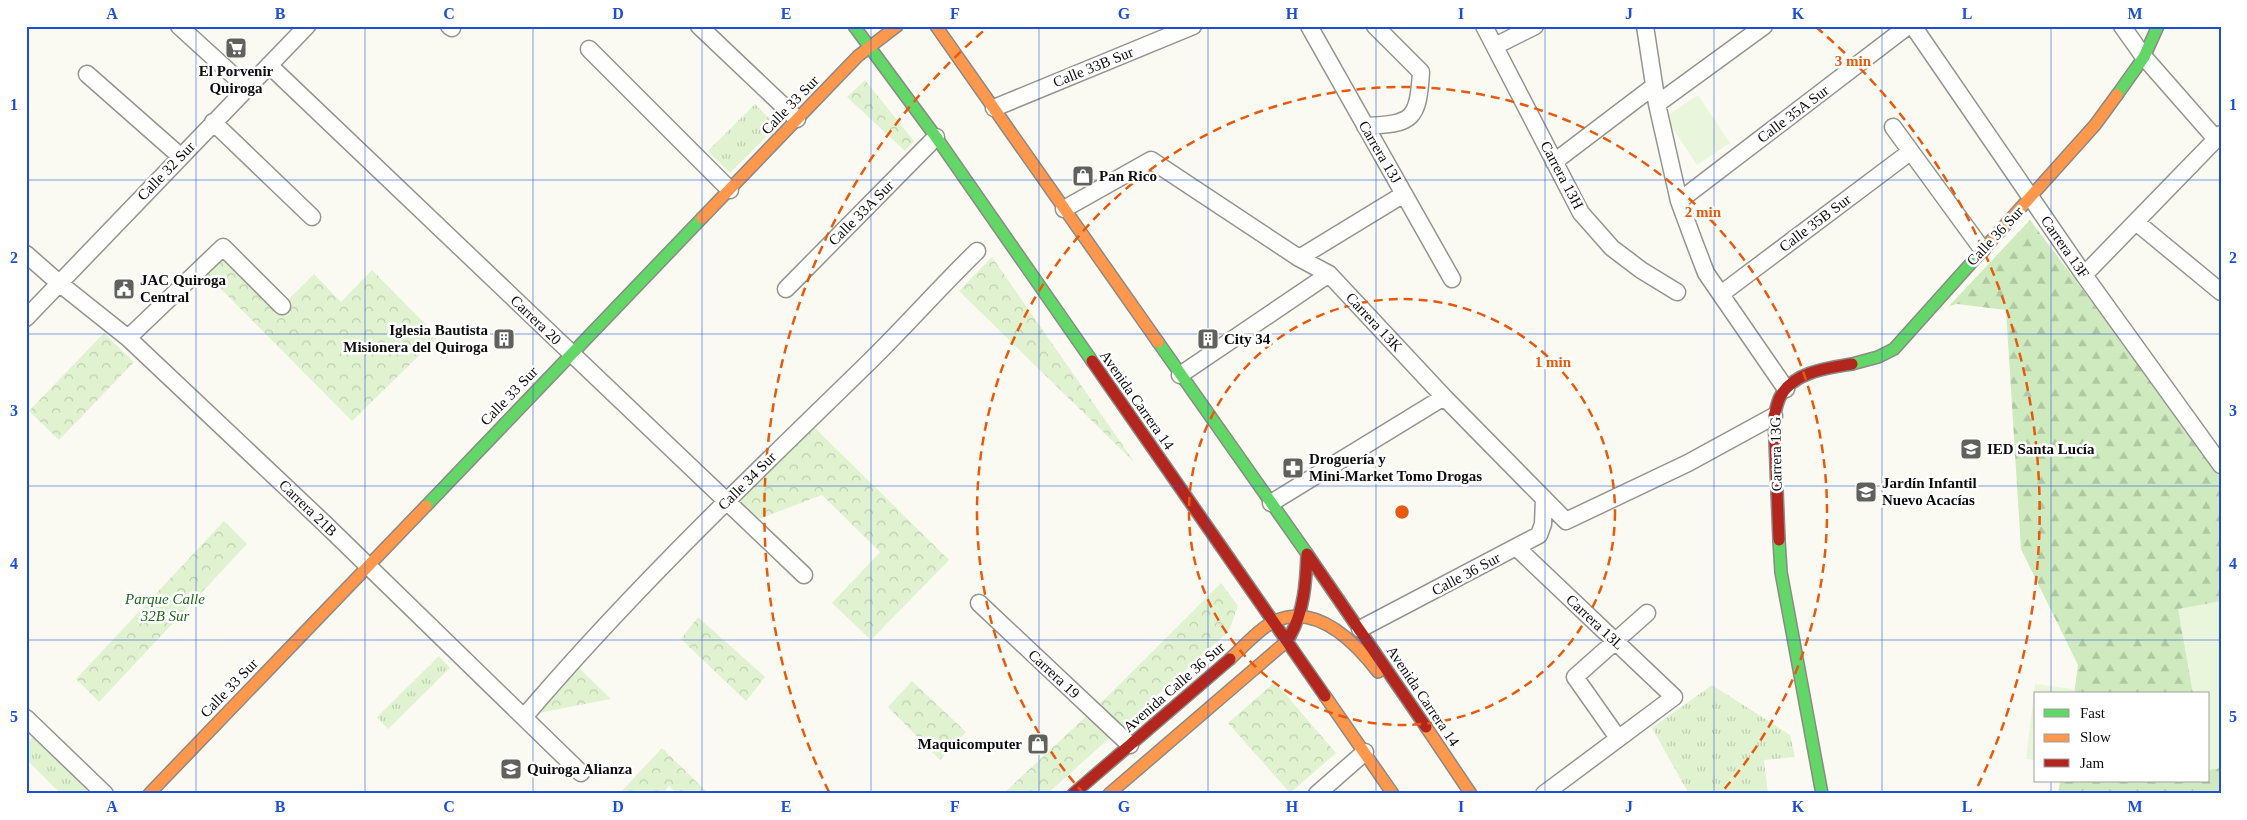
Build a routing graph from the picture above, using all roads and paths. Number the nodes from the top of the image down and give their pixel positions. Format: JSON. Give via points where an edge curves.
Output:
{"nodes":[{"id":1,"x":179,"y":26,"type":"edge"},
{"id":2,"x":306,"y":26,"type":"edge"},
{"id":3,"x":699,"y":26,"type":"edge"},
{"id":4,"x":854,"y":26,"type":"edge"},
{"id":5,"x":897,"y":26,"type":"edge"},
{"id":6,"x":936,"y":26,"type":"edge"},
{"id":7,"x":1193,"y":26,"type":"edge"},
{"id":8,"x":1309,"y":26,"type":"edge"},
{"id":9,"x":1374,"y":26,"type":"edge"},
{"id":10,"x":1484,"y":26,"type":"edge"},
{"id":11,"x":1535,"y":26,"type":"edge"},
{"id":12,"x":1645,"y":26,"type":"edge"},
{"id":13,"x":1764,"y":26,"type":"edge"},
{"id":14,"x":1908,"y":26,"type":"edge"},
{"id":15,"x":1913,"y":26,"type":"edge"},
{"id":16,"x":2122,"y":26,"type":"edge"},
{"id":17,"x":2158,"y":26,"type":"edge"},
{"id":18,"x":1494,"y":46,"type":"junction"},
{"id":19,"x":870,"y":47,"type":"junction"},
{"id":20,"x":589,"y":49,"type":"dead end"},
{"id":21,"x":2144,"y":57,"type":"junction"},
{"id":22,"x":269,"y":65,"type":"junction"},
{"id":23,"x":87,"y":74,"type":"dead end"},
{"id":24,"x":1654,"y":86,"type":"junction"},
{"id":25,"x":247,"y":88,"type":"junction"},
{"id":26,"x":1657,"y":104,"type":"junction"},
{"id":27,"x":994,"y":108,"type":"junction"},
{"id":28,"x":797,"y":119,"type":"junction"},
{"id":29,"x":213,"y":122,"type":"junction"},
{"id":30,"x":1365,"y":126,"type":"junction"},
{"id":31,"x":1893,"y":127,"type":"dead end"},
{"id":32,"x":936,"y":137,"type":"junction"},
{"id":33,"x":2218,"y":137,"type":"edge"},
{"id":34,"x":1910,"y":152,"type":"junction"},
{"id":35,"x":180,"y":156,"type":"junction"},
{"id":36,"x":1554,"y":162,"type":"junction"},
{"id":37,"x":730,"y":190,"type":"junction"},
{"id":38,"x":1404,"y":194,"type":"junction"},
{"id":39,"x":2030,"y":198,"type":"junction"},
{"id":40,"x":1679,"y":201,"type":"junction"},
{"id":41,"x":1064,"y":209,"type":"junction"},
{"id":42,"x":312,"y":217,"type":"dead end"},
{"id":43,"x":2136,"y":222,"type":"junction"},
{"id":44,"x":1982,"y":249,"type":"junction"},
{"id":45,"x":977,"y":251,"type":"dead end"},
{"id":46,"x":26,"y":254,"type":"edge"},
{"id":47,"x":1299,"y":258,"type":"junction"},
{"id":48,"x":1329,"y":274,"type":"junction"},
{"id":49,"x":2084,"y":275,"type":"junction"},
{"id":50,"x":1452,"y":279,"type":"dead end"},
{"id":51,"x":59,"y":283,"type":"junction"},
{"id":52,"x":786,"y":289,"type":"dead end"},
{"id":53,"x":1678,"y":292,"type":"dead end"},
{"id":54,"x":2221,"y":292,"type":"edge"},
{"id":55,"x":1721,"y":294,"type":"junction"},
{"id":56,"x":282,"y":306,"type":"dead end"},
{"id":57,"x":26,"y":318,"type":"edge"},
{"id":58,"x":128,"y":338,"type":"junction"},
{"id":59,"x":572,"y":354,"type":"junction"},
{"id":60,"x":1180,"y":375,"type":"junction"},
{"id":61,"x":1786,"y":389,"type":"junction"},
{"id":62,"x":1444,"y":397,"type":"junction"},
{"id":63,"x":1774,"y":416,"type":"junction"},
{"id":64,"x":2221,"y":465,"type":"edge"},
{"id":65,"x":1544,"y":499,"type":"junction"},
{"id":66,"x":726,"y":501,"type":"junction"},
{"id":67,"x":1271,"y":504,"type":"junction"},
{"id":68,"x":1516,"y":547,"type":"junction"},
{"id":69,"x":1307,"y":554,"type":"junction"},
{"id":70,"x":367,"y":565,"type":"junction"},
{"id":71,"x":804,"y":575,"type":"dead end"},
{"id":72,"x":979,"y":603,"type":"dead end"},
{"id":73,"x":1647,"y":613,"type":"dead end"},
{"id":74,"x":1300,"y":616,"type":"junction"},
{"id":75,"x":1274,"y":622,"type":"junction"},
{"id":76,"x":1360,"y":629,"type":"junction"},
{"id":77,"x":1287,"y":641,"type":"junction"},
{"id":78,"x":1615,"y":641,"type":"junction"},
{"id":79,"x":524,"y":717,"type":"junction"},
{"id":80,"x":26,"y":718,"type":"edge"},
{"id":81,"x":1618,"y":738,"type":"junction"},
{"id":82,"x":1130,"y":745,"type":"junction"},
{"id":83,"x":1365,"y":752,"type":"junction"},
{"id":84,"x":581,"y":773,"type":"dead end"},
{"id":85,"x":105,"y":794,"type":"edge"},
{"id":86,"x":149,"y":794,"type":"edge"},
{"id":87,"x":1073,"y":794,"type":"edge"},
{"id":88,"x":1110,"y":794,"type":"edge"},
{"id":89,"x":1317,"y":794,"type":"edge"},
{"id":90,"x":1393,"y":794,"type":"edge"},
{"id":91,"x":1464,"y":794,"type":"edge"},
{"id":92,"x":1471,"y":794,"type":"edge"},
{"id":93,"x":1544,"y":794,"type":"edge"},
{"id":94,"x":1822,"y":794,"type":"edge"}],
"edges":[{"from":1,"to":25,"type":"street"},
{"from":2,"to":22,"type":"street","name":"Calle 32 Sur"},
{"from":3,"to":28,"type":"street"},
{"from":4,"to":19,"type":"main road","name":"Avenida Carrera 14"},
{"from":5,"to":19,"type":"main road","name":"Calle 33 Sur"},
{"from":6,"to":27,"type":"main road","name":"Avenida Carrera 14"},
{"from":7,"to":27,"type":"street","name":"Calle 33B Sur"},
{"from":8,"to":30,"type":"street","name":"Carrera 13J"},
{"from":9,"to":30,"type":"street","via":[[1421,72],[1419,102],[1410,117],[1392,125]]},
{"from":10,"to":18,"type":"street","name":"Carrera 13H"},
{"from":11,"to":18,"type":"street"},
{"from":12,"to":24,"type":"street"},
{"from":13,"to":26,"type":"street"},
{"from":14,"to":40,"type":"street","name":"Calle 35A Sur"},
{"from":15,"to":39,"type":"street","name":"Carrera 13F"},
{"from":16,"to":21,"type":"street"},
{"from":17,"to":21,"type":"main road","name":"Calle 36 Sur"},
{"from":18,"to":36,"type":"street","name":"Carrera 13H"},
{"from":19,"to":28,"type":"main road","name":"Calle 33 Sur"},
{"from":19,"to":32,"type":"main road","name":"Avenida Carrera 14"},
{"from":20,"to":37,"type":"street"},
{"from":21,"to":33,"type":"street"},
{"from":21,"to":39,"type":"main road","name":"Calle 36 Sur","via":[[2095,125]]},
{"from":22,"to":25,"type":"street","name":"Calle 32 Sur"},
{"from":22,"to":59,"type":"street","name":"Carrera 20"},
{"from":23,"to":35,"type":"street"},
{"from":24,"to":26,"type":"street"},
{"from":24,"to":36,"type":"street"},
{"from":25,"to":29,"type":"street","name":"Calle 32 Sur"},
{"from":26,"to":40,"type":"street"},
{"from":27,"to":41,"type":"main road","name":"Avenida Carrera 14"},
{"from":28,"to":37,"type":"main road","name":"Calle 33 Sur"},
{"from":29,"to":35,"type":"street","name":"Calle 32 Sur"},
{"from":29,"to":42,"type":"street"},
{"from":30,"to":38,"type":"street","name":"Carrera 13J"},
{"from":31,"to":34,"type":"street"},
{"from":32,"to":52,"type":"street","name":"Calle 33A Sur"},
{"from":32,"to":75,"type":"main road","name":"Avenida Carrera 14"},
{"from":33,"to":43,"type":"street"},
{"from":34,"to":44,"type":"street"},
{"from":34,"to":55,"type":"street","name":"Calle 35B Sur"},
{"from":35,"to":51,"type":"street","name":"Calle 32 Sur"},
{"from":36,"to":53,"type":"street","name":"Carrera 13H","via":[[1581,213],[1612,248]]},
{"from":37,"to":59,"type":"main road","name":"Calle 33 Sur"},
{"from":38,"to":47,"type":"street"},
{"from":38,"to":50,"type":"street","name":"Carrera 13J"},
{"from":39,"to":44,"type":"main road","name":"Calle 36 Sur"},
{"from":39,"to":49,"type":"street","name":"Carrera 13F"},
{"from":40,"to":55,"type":"street","via":[[1706,273]]},
{"from":41,"to":47,"type":"street","name":"Carrera 13K","via":[[1151,160]]},
{"from":41,"to":60,"type":"main road","name":"Avenida Carrera 14"},
{"from":43,"to":49,"type":"street"},
{"from":43,"to":54,"type":"street"},
{"from":44,"to":61,"type":"main road","name":"Calle 36 Sur","via":[[1888,353],[1815,372]]},
{"from":45,"to":66,"type":"street","name":"Calle 34 Sur"},
{"from":46,"to":51,"type":"street","name":"Carrera 21B"},
{"from":47,"to":48,"type":"street","name":"Carrera 13K"},
{"from":48,"to":60,"type":"street"},
{"from":48,"to":62,"type":"street","name":"Carrera 13K"},
{"from":49,"to":64,"type":"street","name":"Carrera 13F"},
{"from":51,"to":57,"type":"street","name":"Calle 32 Sur"},
{"from":51,"to":58,"type":"street","name":"Carrera 21B"},
{"from":55,"to":61,"type":"street"},
{"from":56,"to":58,"type":"street","via":[[223,247]]},
{"from":58,"to":70,"type":"street","name":"Carrera 21B"},
{"from":59,"to":66,"type":"street","name":"Carrera 20"},
{"from":59,"to":70,"type":"main road","name":"Calle 33 Sur"},
{"from":60,"to":67,"type":"main road","name":"Avenida Carrera 14"},
{"from":61,"to":63,"type":"main road","name":"Carrera 13G","via":[[1776,404]]},
{"from":62,"to":65,"type":"street","name":"Carrera 13K"},
{"from":62,"to":67,"type":"street"},
{"from":63,"to":65,"type":"street","name":"Carrera 13K","via":[[1688,463],[1566,522]]},
{"from":63,"to":94,"type":"main road","name":"Carrera 13G","via":[[1781,572]]},
{"from":65,"to":68,"type":"street","name":"Calle 36 Sur","via":[[1539,535]]},
{"from":66,"to":71,"type":"street","name":"Carrera 20"},
{"from":66,"to":79,"type":"street","name":"Calle 34 Sur","via":[[572,661]]},
{"from":67,"to":69,"type":"main road","name":"Avenida Carrera 14"},
{"from":68,"to":76,"type":"street","name":"Calle 36 Sur"},
{"from":68,"to":78,"type":"street","name":"Carrera 13L"},
{"from":69,"to":74,"type":"main road"},
{"from":69,"to":76,"type":"main road","name":"Avenida Carrera 14"},
{"from":70,"to":79,"type":"street","name":"Carrera 21B"},
{"from":70,"to":86,"type":"main road","name":"Calle 33 Sur"},
{"from":72,"to":82,"type":"street","name":"Carrera 19"},
{"from":73,"to":78,"type":"street"},
{"from":74,"to":75,"type":"main road","name":"Avenida Calle 36 Sur"},
{"from":74,"to":77,"type":"main road"},
{"from":74,"to":91,"type":"main road","name":"Avenida Calle 36 Sur","via":[[1328,625],[1368,659]]},
{"from":75,"to":77,"type":"main road","name":"Avenida Carrera 14"},
{"from":75,"to":82,"type":"main road","name":"Avenida Calle 36 Sur"},
{"from":76,"to":92,"type":"main road","name":"Avenida Carrera 14"},
{"from":77,"to":83,"type":"main road","name":"Avenida Carrera 14"},
{"from":77,"to":88,"type":"main road"},
{"from":78,"to":81,"type":"street","via":[[1574,676]]},
{"from":78,"to":81,"type":"street","name":"Carrera 13L","via":[[1674,697]]},
{"from":79,"to":84,"type":"street","name":"Carrera 21B"},
{"from":80,"to":85,"type":"street"},
{"from":81,"to":93,"type":"street"},
{"from":82,"to":87,"type":"main road","name":"Avenida Calle 36 Sur"},
{"from":83,"to":89,"type":"street"},
{"from":83,"to":90,"type":"main road","name":"Avenida Carrera 14"}]}
